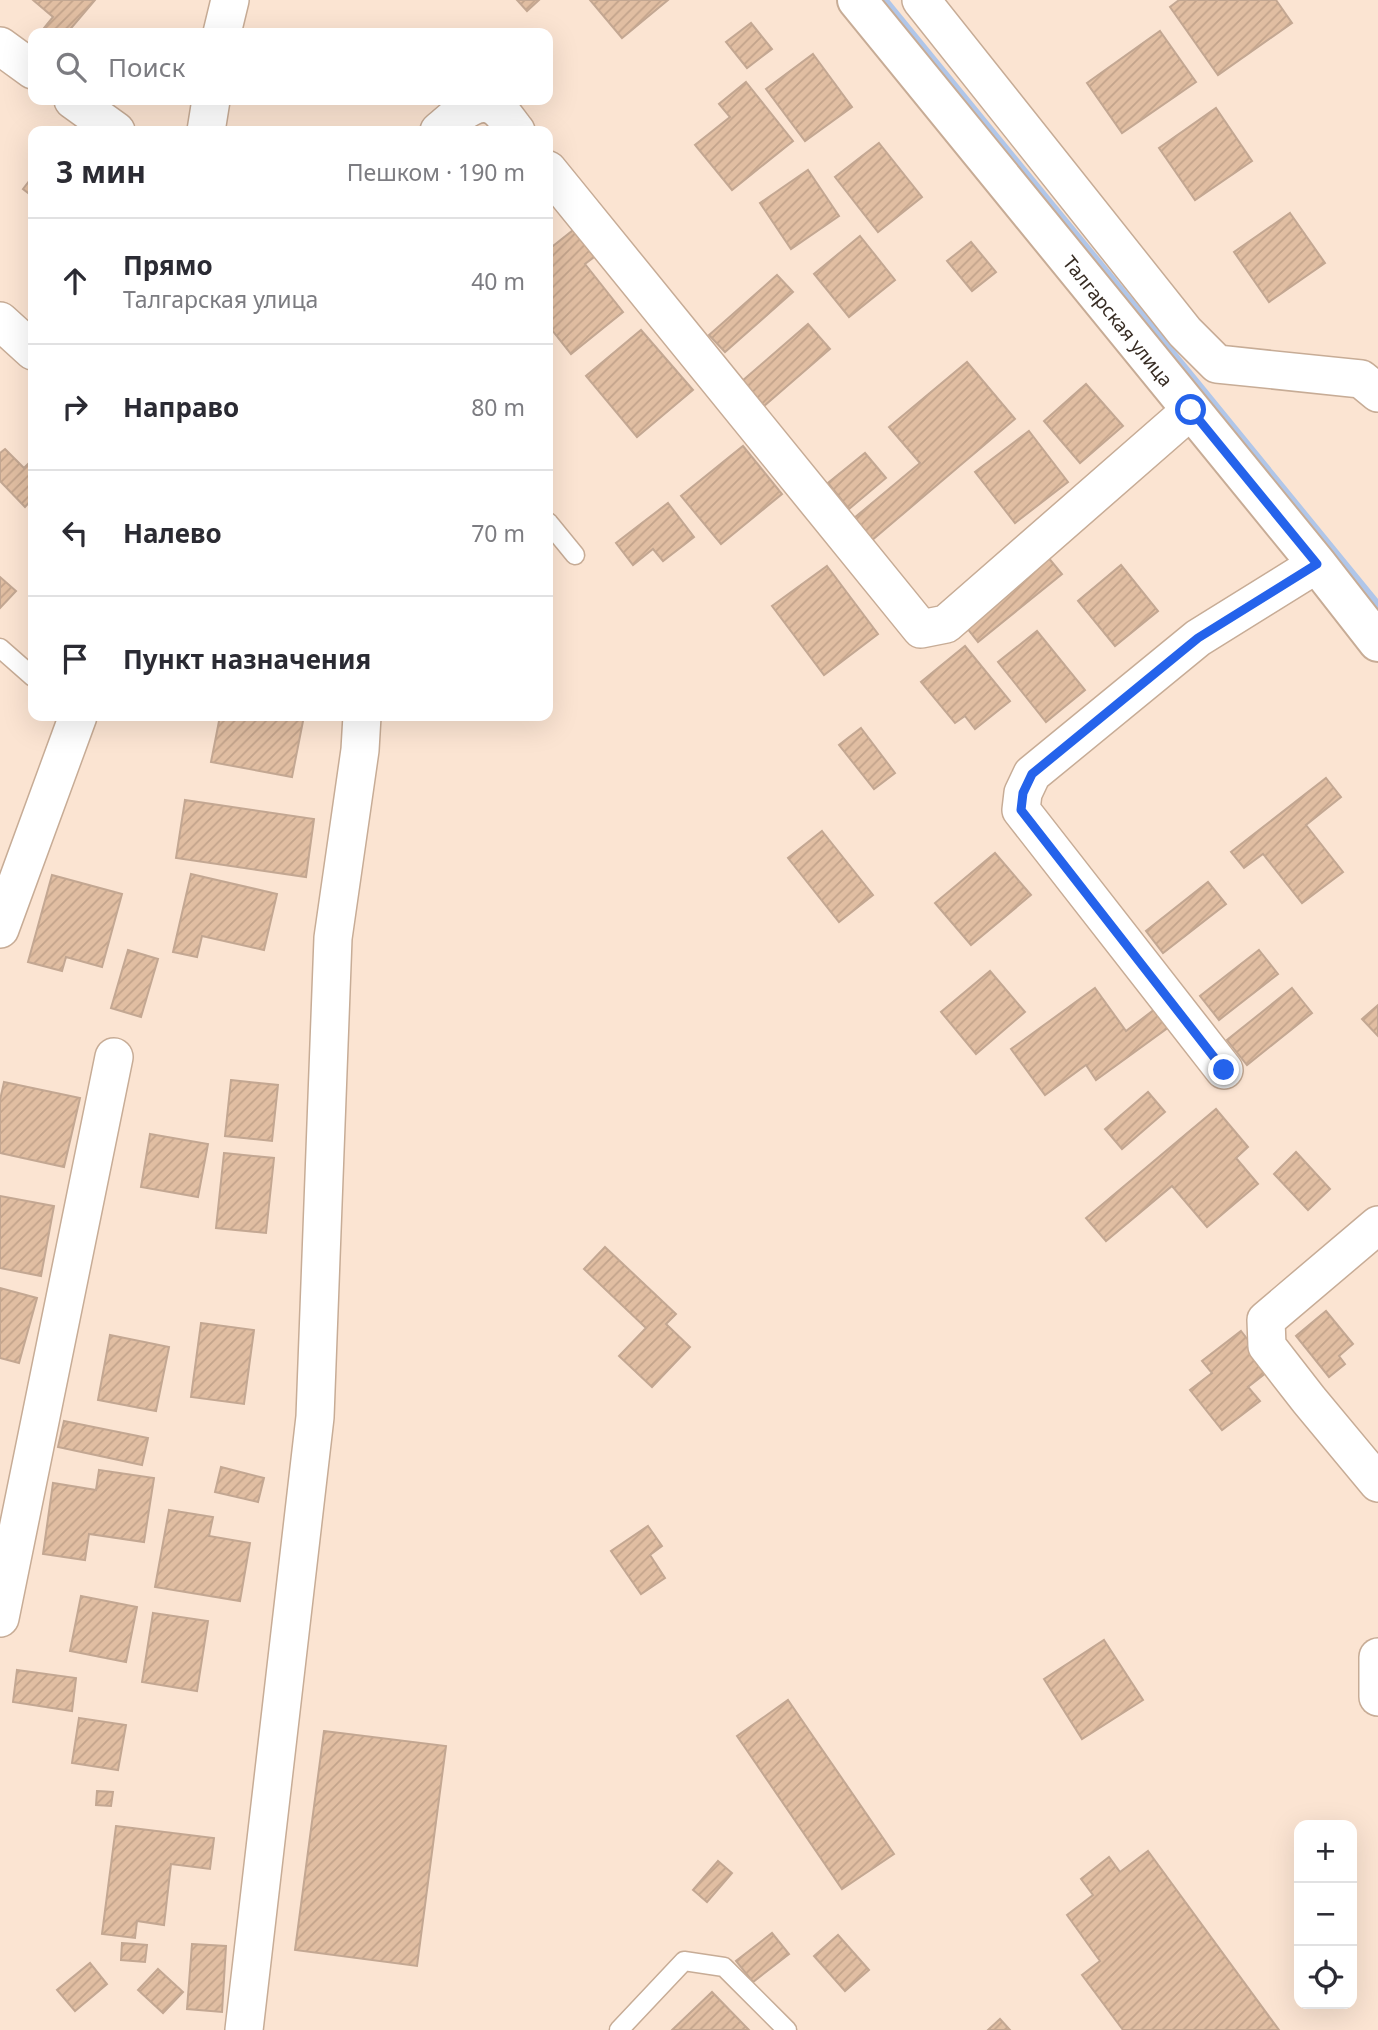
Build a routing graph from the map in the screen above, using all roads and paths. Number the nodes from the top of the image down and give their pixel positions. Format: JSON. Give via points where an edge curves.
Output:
{"nodes":[{"id":1,"x":229,"y":0,"type":"edge"},
{"id":2,"x":857,"y":0,"type":"edge"},
{"id":3,"x":921,"y":0,"type":"edge"},
{"id":4,"x":223,"y":28,"type":"edge"},
{"id":5,"x":0,"y":46,"type":"edge"},
{"id":6,"x":28,"y":67,"type":"edge"},
{"id":7,"x":80,"y":105,"type":"edge"},
{"id":8,"x":210,"y":105,"type":"edge"},
{"id":9,"x":475,"y":105,"type":"edge"},
{"id":10,"x":488,"y":105,"type":"edge"},
{"id":11,"x":109,"y":126,"type":"edge"},
{"id":12,"x":207,"y":126,"type":"edge"},
{"id":13,"x":445,"y":126,"type":"edge"},
{"id":14,"x":512,"y":126,"type":"edge"},
{"id":15,"x":553,"y":176,"type":"edge"},
{"id":16,"x":0,"y":321,"type":"edge"},
{"id":17,"x":28,"y":346,"type":"edge"},
{"id":18,"x":1378,"y":393,"type":"edge"},
{"id":19,"x":1191,"y":410,"type":"junction"},
{"id":20,"x":553,"y":528,"type":"edge"},
{"id":21,"x":575,"y":555,"type":"dead end"},
{"id":22,"x":1317,"y":564,"type":"junction"},
{"id":23,"x":1378,"y":642,"type":"edge"},
{"id":24,"x":0,"y":648,"type":"edge"},
{"id":25,"x":28,"y":673,"type":"edge"},
{"id":26,"x":76,"y":721,"type":"edge"},
{"id":27,"x":362,"y":721,"type":"edge"},
{"id":28,"x":0,"y":929,"type":"edge"},
{"id":29,"x":114,"y":1057,"type":"dead end"},
{"id":30,"x":1224,"y":1070,"type":"dead end"},
{"id":31,"x":1378,"y":1224,"type":"edge"},
{"id":32,"x":1378,"y":1483,"type":"edge"},
{"id":33,"x":0,"y":1618,"type":"edge"},
{"id":34,"x":1378,"y":1657,"type":"edge"},
{"id":35,"x":1378,"y":1697,"type":"edge"},
{"id":36,"x":244,"y":2030,"type":"edge"},
{"id":37,"x":619,"y":2030,"type":"edge"},
{"id":38,"x":787,"y":2030,"type":"edge"}],
"edges":[{"from":1,"to":4,"type":"street"},
{"from":2,"to":19,"type":"street","name":"Талгарская улица"},
{"from":3,"to":18,"type":"street","via":[[1185,332],[1217,364],[1361,379]]},
{"from":5,"to":6,"type":"street"},
{"from":7,"to":11,"type":"street"},
{"from":8,"to":12,"type":"street"},
{"from":9,"to":13,"type":"street"},
{"from":10,"to":14,"type":"street","via":[[496,107]]},
{"from":15,"to":19,"type":"street","via":[[921,629],[946,624]]},
{"from":16,"to":17,"type":"street"},
{"from":19,"to":22,"type":"street","name":"Талгарская улица"},
{"from":20,"to":21,"type":"lane"},
{"from":22,"to":23,"type":"street","name":"Талгарская улица"},
{"from":22,"to":30,"type":"street","via":[[1198,638],[1032,774],[1023,793],[1021,810]]},
{"from":24,"to":25,"type":"lane"},
{"from":26,"to":28,"type":"street"},
{"from":27,"to":36,"type":"street","via":[[333,938],[316,1417]]},
{"from":29,"to":33,"type":"street"},
{"from":31,"to":32,"type":"street","via":[[1266,1320],[1267,1346]]},
{"from":34,"to":35,"type":"street"},
{"from":37,"to":38,"type":"lane","via":[[684,1961],[724,1967]]}]}
